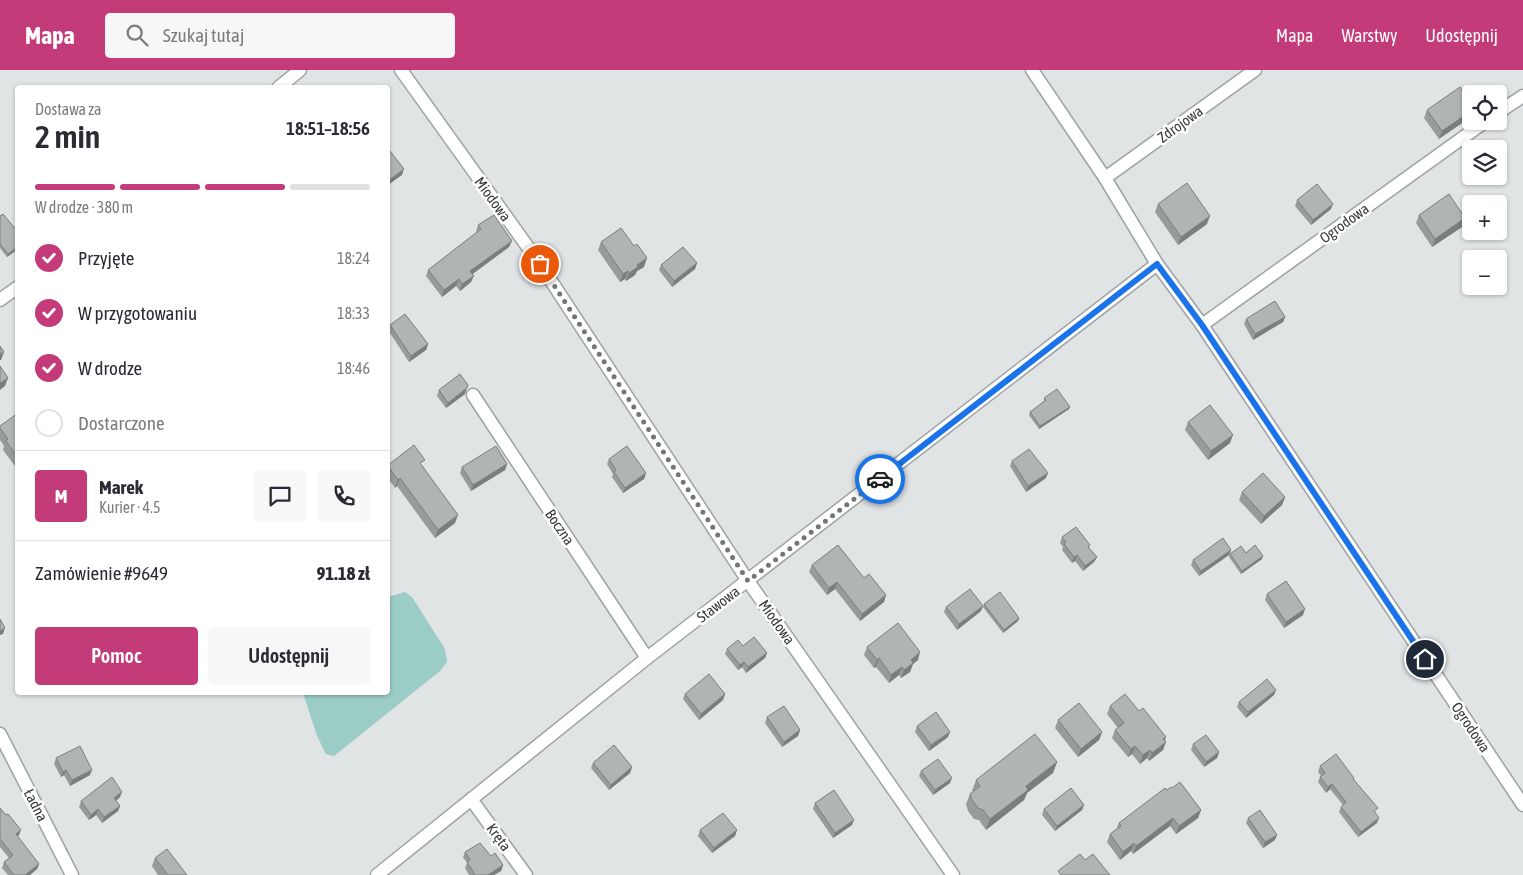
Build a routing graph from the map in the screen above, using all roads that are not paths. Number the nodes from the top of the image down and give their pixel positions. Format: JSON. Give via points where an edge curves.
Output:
{"nodes":[{"id":1,"x":300,"y":70,"type":"edge"},
{"id":2,"x":401,"y":70,"type":"edge"},
{"id":3,"x":1032,"y":70,"type":"edge"},
{"id":4,"x":1255,"y":70,"type":"edge"},
{"id":5,"x":282,"y":85,"type":"edge"},
{"id":6,"x":1523,"y":96,"type":"edge"},
{"id":7,"x":1507,"y":107,"type":"edge"},
{"id":8,"x":1473,"y":130,"type":"edge"},
{"id":9,"x":1105,"y":178,"type":"junction"},
{"id":10,"x":1157,"y":264,"type":"junction"},
{"id":11,"x":15,"y":288,"type":"edge"},
{"id":12,"x":0,"y":300,"type":"edge"},
{"id":13,"x":1202,"y":325,"type":"junction"},
{"id":14,"x":473,"y":395,"type":"dead end"},
{"id":15,"x":748,"y":581,"type":"junction"},
{"id":16,"x":647,"y":658,"type":"junction"},
{"id":17,"x":0,"y":734,"type":"edge"},
{"id":18,"x":471,"y":799,"type":"junction"},
{"id":19,"x":1523,"y":805,"type":"edge"},
{"id":20,"x":72,"y":875,"type":"edge"},
{"id":21,"x":377,"y":875,"type":"edge"},
{"id":22,"x":526,"y":875,"type":"edge"},
{"id":23,"x":953,"y":875,"type":"edge"}],
"edges":[{"from":1,"to":5,"type":"street"},
{"from":2,"to":15,"type":"street","name":"Miodowa","via":[[540,264]]},
{"from":3,"to":9,"type":"street","name":"Ogrodowa"},
{"from":4,"to":9,"type":"street","name":"Zdrojowa"},
{"from":6,"to":7,"type":"street"},
{"from":8,"to":13,"type":"street","name":"Ogrodowa"},
{"from":9,"to":10,"type":"street","name":"Ogrodowa"},
{"from":10,"to":13,"type":"street","name":"Ogrodowa"},
{"from":10,"to":15,"type":"street","name":"Stawowa"},
{"from":11,"to":12,"type":"street"},
{"from":13,"to":19,"type":"street","name":"Ogrodowa"},
{"from":14,"to":16,"type":"street","name":"Boczna"},
{"from":15,"to":16,"type":"street","name":"Stawowa"},
{"from":15,"to":23,"type":"street","name":"Miodowa"},
{"from":16,"to":18,"type":"street","name":"Stawowa"},
{"from":17,"to":20,"type":"street","name":"Ładna"},
{"from":18,"to":21,"type":"street","name":"Stawowa"},
{"from":18,"to":22,"type":"street","name":"Kręta"}]}
